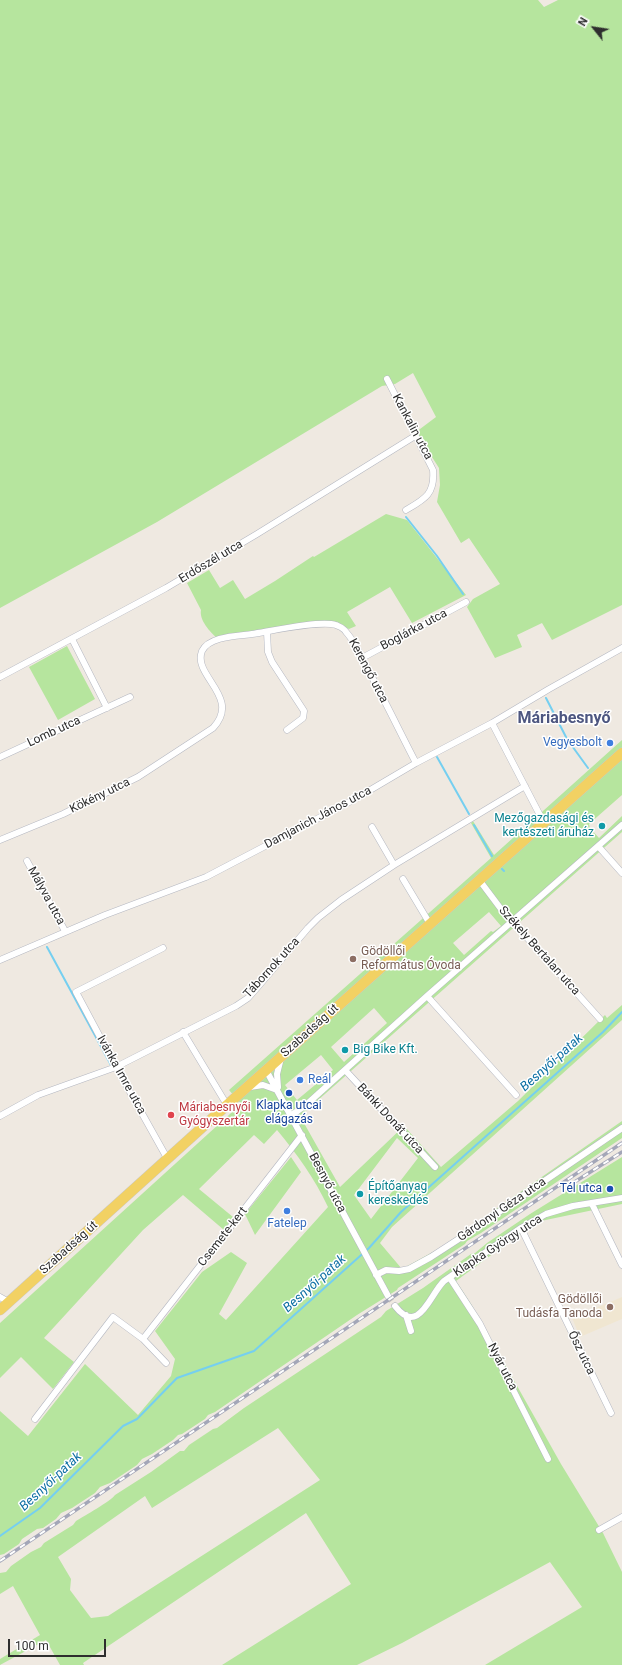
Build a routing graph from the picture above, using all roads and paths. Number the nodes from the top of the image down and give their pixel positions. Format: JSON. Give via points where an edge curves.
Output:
{"nodes":[{"id":1,"x":387,"y":380,"type":"dead end"},
{"id":2,"x":415,"y":436,"type":"junction"},
{"id":3,"x":406,"y":510,"type":"dead end"},
{"id":4,"x":466,"y":602,"type":"dead end"},
{"id":5,"x":267,"y":632,"type":"junction"},
{"id":6,"x":72,"y":639,"type":"junction"},
{"id":7,"x":622,"y":648,"type":"edge"},
{"id":8,"x":362,"y":658,"type":"junction"},
{"id":9,"x":0,"y":677,"type":"edge"},
{"id":10,"x":130,"y":697,"type":"dead end"},
{"id":11,"x":107,"y":708,"type":"junction"},
{"id":12,"x":492,"y":723,"type":"junction"},
{"id":13,"x":287,"y":730,"type":"dead end"},
{"id":14,"x":194,"y":741,"type":"joint"},
{"id":15,"x":622,"y":753,"type":"edge"},
{"id":16,"x":0,"y":757,"type":"edge"},
{"id":17,"x":416,"y":763,"type":"junction"},
{"id":18,"x":525,"y":786,"type":"junction"},
{"id":19,"x":544,"y":823,"type":"junction"},
{"id":20,"x":622,"y":825,"type":"edge"},
{"id":21,"x":372,"y":827,"type":"dead end"},
{"id":22,"x":0,"y":840,"type":"edge"},
{"id":23,"x":598,"y":846,"type":"junction"},
{"id":24,"x":27,"y":861,"type":"dead end"},
{"id":25,"x":394,"y":865,"type":"junction"},
{"id":26,"x":622,"y":873,"type":"edge"},
{"id":27,"x":403,"y":879,"type":"dead end"},
{"id":28,"x":480,"y":881,"type":"junction"},
{"id":29,"x":512,"y":921,"type":"junction"},
{"id":30,"x":430,"y":924,"type":"junction"},
{"id":31,"x":65,"y":931,"type":"junction"},
{"id":32,"x":163,"y":948,"type":"dead end"},
{"id":33,"x":0,"y":960,"type":"edge"},
{"id":34,"x":427,"y":996,"type":"junction"},
{"id":35,"x":600,"y":1019,"type":"dead end"},
{"id":36,"x":183,"y":1032,"type":"junction"},
{"id":37,"x":281,"y":1057,"type":"junction"},
{"id":38,"x":116,"y":1067,"type":"junction"},
{"id":39,"x":266,"y":1070,"type":"junction"},
{"id":40,"x":345,"y":1070,"type":"junction"},
{"id":41,"x":246,"y":1088,"type":"junction"},
{"id":42,"x":278,"y":1090,"type":"junction"},
{"id":43,"x":516,"y":1095,"type":"dead end"},
{"id":44,"x":227,"y":1105,"type":"junction"},
{"id":45,"x":292,"y":1115,"type":"junction"},
{"id":46,"x":0,"y":1116,"type":"edge"},
{"id":47,"x":622,"y":1128,"type":"edge"},
{"id":48,"x":302,"y":1135,"type":"junction"},
{"id":49,"x":167,"y":1158,"type":"junction"},
{"id":50,"x":435,"y":1167,"type":"dead end"},
{"id":51,"x":622,"y":1198,"type":"edge"},
{"id":52,"x":592,"y":1204,"type":"junction"},
{"id":53,"x":521,"y":1228,"type":"junction"},
{"id":54,"x":622,"y":1265,"type":"edge"},
{"id":55,"x":376,"y":1275,"type":"junction"},
{"id":56,"x":450,"y":1278,"type":"junction"},
{"id":57,"x":388,"y":1296,"type":"tunnel mouth"},
{"id":58,"x":0,"y":1297,"type":"edge"},
{"id":59,"x":9,"y":1302,"type":"junction"},
{"id":60,"x":395,"y":1306,"type":"tunnel mouth"},
{"id":61,"x":0,"y":1310,"type":"edge"},
{"id":62,"x":406,"y":1315,"type":"junction"},
{"id":63,"x":412,"y":1331,"type":"dead end"},
{"id":64,"x":144,"y":1339,"type":"junction"},
{"id":65,"x":166,"y":1363,"type":"dead end"},
{"id":66,"x":610,"y":1413,"type":"dead end"},
{"id":67,"x":35,"y":1419,"type":"dead end"},
{"id":68,"x":548,"y":1459,"type":"dead end"},
{"id":69,"x":622,"y":1518,"type":"edge"},
{"id":70,"x":599,"y":1530,"type":"dead end"}],
"edges":[{"from":1,"to":2,"type":"street","name":"Kankalin utca"},
{"from":2,"to":3,"type":"street","name":"Kankalin utca","via":[[433,467],[434,480],[430,493]]},
{"from":2,"to":6,"type":"street","name":"Erdőszél utca","via":[[172,585]]},
{"from":4,"to":8,"type":"street","name":"Boglárka utca"},
{"from":5,"to":8,"type":"street","name":"Kerengő utca","via":[[312,625],[337,625],[346,632]]},
{"from":5,"to":13,"type":"street","via":[[268,652],[272,662],[304,711],[303,718]]},
{"from":5,"to":14,"type":"street","name":"Kerengő utca","via":[[221,638],[203,649],[202,663],[221,700],[222,714],[213,728]]},
{"from":6,"to":9,"type":"street","name":"Erdőszél utca"},
{"from":6,"to":11,"type":"street"},
{"from":7,"to":12,"type":"street","name":"Damjanich János utca"},
{"from":8,"to":17,"type":"street","name":"Kerengő utca"},
{"from":10,"to":11,"type":"street","name":"Lomb utca"},
{"from":11,"to":16,"type":"street","name":"Lomb utca"},
{"from":12,"to":17,"type":"street","name":"Damjanich János utca"},
{"from":12,"to":18,"type":"street"},
{"from":14,"to":22,"type":"street","name":"Kökény utca","via":[[138,777],[63,814]]},
{"from":15,"to":19,"type":"main road","name":"Szabadság út"},
{"from":17,"to":31,"type":"street","name":"Damjanich János utca","via":[[355,799],[206,877]]},
{"from":18,"to":19,"type":"street"},
{"from":18,"to":25,"type":"street","name":"Tábornok utca"},
{"from":19,"to":28,"type":"main road","name":"Szabadság út"},
{"from":20,"to":23,"type":"street"},
{"from":21,"to":25,"type":"street"},
{"from":23,"to":26,"type":"street"},
{"from":23,"to":29,"type":"street"},
{"from":24,"to":31,"type":"street","name":"Mályva utca"},
{"from":25,"to":36,"type":"street","name":"Tábornok utca","via":[[318,918],[248,998]]},
{"from":27,"to":30,"type":"street"},
{"from":28,"to":29,"type":"street","name":"Székely Bertalan utca"},
{"from":28,"to":30,"type":"main road","name":"Szabadság út"},
{"from":29,"to":34,"type":"street"},
{"from":29,"to":35,"type":"street","name":"Székely Bertalan utca"},
{"from":30,"to":37,"type":"main road","name":"Szabadság út"},
{"from":31,"to":33,"type":"street","name":"Damjanich János utca"},
{"from":32,"to":38,"type":"street","name":"Ivánka Imre utca","via":[[76,992]]},
{"from":34,"to":40,"type":"street"},
{"from":34,"to":43,"type":"street"},
{"from":36,"to":38,"type":"street","name":"Tábornok utca"},
{"from":36,"to":44,"type":"street"},
{"from":37,"to":39,"type":"main road","name":"Szabadság út"},
{"from":37,"to":42,"type":"street","via":[[277,1074]]},
{"from":38,"to":46,"type":"street","name":"Tábornok utca","via":[[38,1095]]},
{"from":38,"to":49,"type":"street","name":"Ivánka Imre utca"},
{"from":39,"to":41,"type":"main road","name":"Szabadság út"},
{"from":39,"to":42,"type":"street","name":"Besnyő utca"},
{"from":40,"to":45,"type":"street"},
{"from":40,"to":50,"type":"street","name":"Bánki Donát utca"},
{"from":41,"to":42,"type":"street","via":[[263,1085]]},
{"from":41,"to":44,"type":"main road","name":"Szabadság út"},
{"from":42,"to":45,"type":"street","name":"Besnyő utca"},
{"from":44,"to":49,"type":"main road","name":"Szabadság út"},
{"from":45,"to":48,"type":"street","name":"Besnyő utca"},
{"from":47,"to":55,"type":"street","name":"Gárdonyi Géza utca","via":[[431,1257],[409,1269],[386,1270]]},
{"from":48,"to":55,"type":"street","name":"Besnyő utca"},
{"from":48,"to":64,"type":"street","name":"Csemete-kert"},
{"from":49,"to":59,"type":"main road","name":"Szabadság út"},
{"from":51,"to":52,"type":"street","name":"Klapka György utca"},
{"from":52,"to":53,"type":"street","name":"Klapka György utca","via":[[558,1210]]},
{"from":52,"to":54,"type":"street"},
{"from":53,"to":56,"type":"street","name":"Klapka György utca"},
{"from":53,"to":66,"type":"street","name":"Ősz utca"},
{"from":55,"to":57,"type":"street","name":"Besnyő utca"},
{"from":56,"to":62,"type":"street","name":"Klapka György utca","via":[[439,1286],[426,1309],[414,1316]]},
{"from":56,"to":68,"type":"street","name":"Nyár utca","via":[[480,1324]]},
{"from":58,"to":59,"type":"street"},
{"from":59,"to":61,"type":"main road","name":"Szabadság út"},
{"from":60,"to":62,"type":"street","via":[[399,1312]]},
{"from":62,"to":63,"type":"street"},
{"from":64,"to":65,"type":"street"},
{"from":64,"to":67,"type":"street","via":[[114,1317]]},
{"from":69,"to":70,"type":"street"}]}
